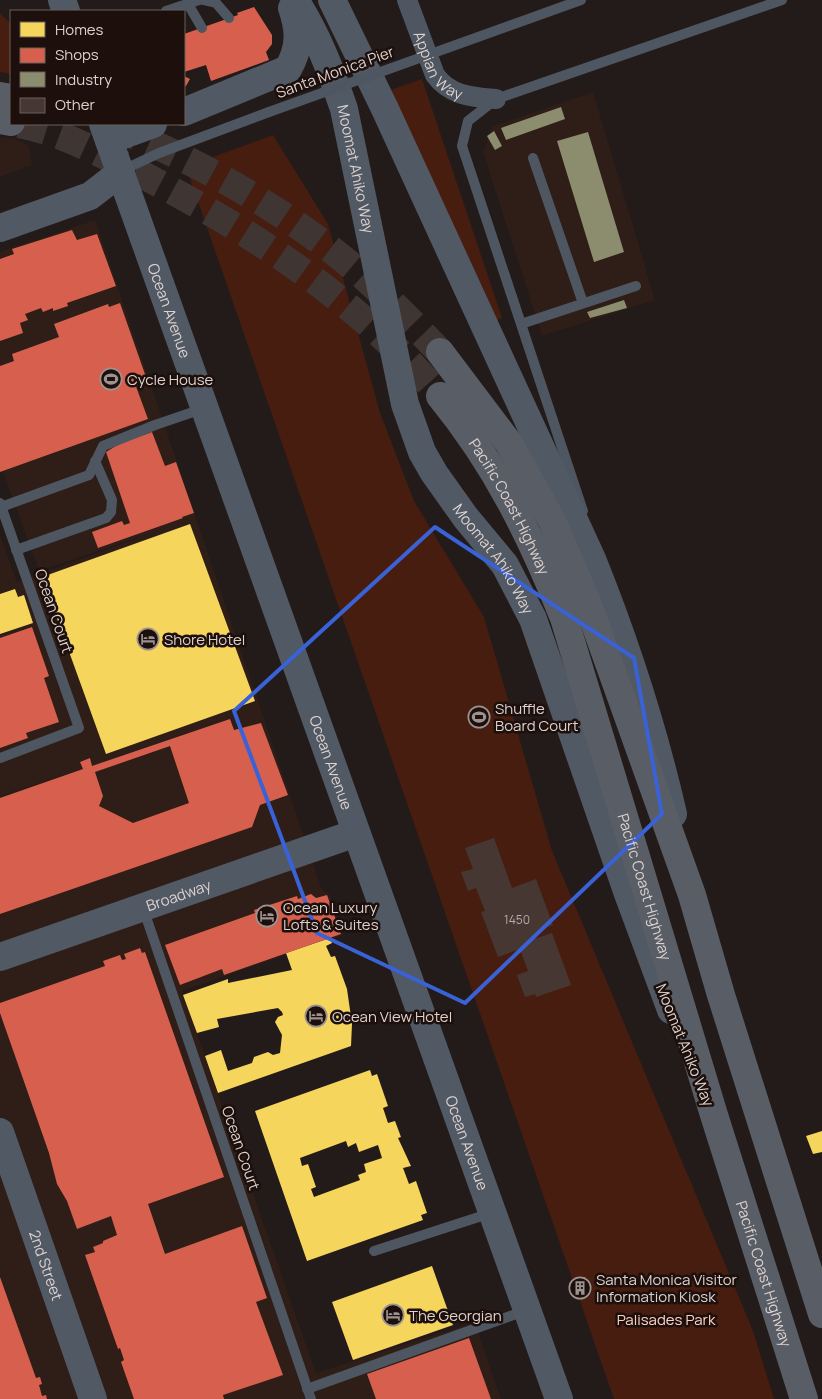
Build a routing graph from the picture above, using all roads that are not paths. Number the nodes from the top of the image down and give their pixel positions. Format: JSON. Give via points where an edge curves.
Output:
{"nodes":[{"id":1,"x":201,"y":0,"type":"edge"},
{"id":2,"x":289,"y":0,"type":"edge"},
{"id":3,"x":295,"y":0,"type":"edge"},
{"id":4,"x":332,"y":0,"type":"edge"},
{"id":5,"x":407,"y":0,"type":"edge"},
{"id":6,"x":581,"y":0,"type":"edge"},
{"id":7,"x":782,"y":0,"type":"edge"},
{"id":8,"x":188,"y":4,"type":"junction"},
{"id":9,"x":169,"y":10,"type":"edge"},
{"id":10,"x":229,"y":18,"type":"dead end"},
{"id":11,"x":202,"y":28,"type":"dead end"},
{"id":12,"x":496,"y":99,"type":"junction"},
{"id":13,"x":185,"y":112,"type":"edge"},
{"id":14,"x":147,"y":125,"type":"edge"},
{"id":15,"x":106,"y":132,"type":"edge"},
{"id":16,"x":533,"y":158,"type":"dead end"},
{"id":17,"x":121,"y":172,"type":"junction"},
{"id":18,"x":0,"y":228,"type":"edge"},
{"id":19,"x":636,"y":286,"type":"dead end"},
{"id":20,"x":583,"y":303,"type":"junction"},
{"id":21,"x":521,"y":324,"type":"junction"},
{"id":22,"x":440,"y":352,"type":"tunnel mouth"},
{"id":23,"x":440,"y":396,"type":"tunnel mouth"},
{"id":24,"x":205,"y":408,"type":"junction"},
{"id":25,"x":95,"y":461,"type":"junction"},
{"id":26,"x":1,"y":505,"type":"edge"},
{"id":27,"x":16,"y":550,"type":"junction"},
{"id":28,"x":615,"y":615,"type":"junction"},
{"id":29,"x":0,"y":758,"type":"edge"},
{"id":30,"x":356,"y":833,"type":"junction"},
{"id":31,"x":692,"y":895,"type":"junction"},
{"id":32,"x":143,"y":908,"type":"junction"},
{"id":33,"x":0,"y":957,"type":"edge"},
{"id":34,"x":714,"y":1115,"type":"junction"},
{"id":35,"x":0,"y":1132,"type":"edge"},
{"id":36,"x":492,"y":1213,"type":"junction"},
{"id":37,"x":374,"y":1251,"type":"dead end"},
{"id":38,"x":528,"y":1310,"type":"junction"},
{"id":39,"x":822,"y":1314,"type":"edge"},
{"id":40,"x":307,"y":1388,"type":"junction"},
{"id":41,"x":93,"y":1399,"type":"edge"},
{"id":42,"x":311,"y":1399,"type":"edge"},
{"id":43,"x":559,"y":1399,"type":"edge"},
{"id":44,"x":804,"y":1399,"type":"edge"}],
"edges":[{"from":1,"to":8,"type":"lane"},
{"from":1,"to":10,"type":"lane","via":[[216,3]]},
{"from":2,"to":13,"type":"street","via":[[298,25],[299,40],[288,69]]},
{"from":3,"to":34,"type":"street","name":"Moomat Ahiko Way","via":[[314,31],[344,109],[412,428],[434,473],[505,565],[533,619],[647,947]]},
{"from":4,"to":28,"type":"street","via":[[562,491]]},
{"from":5,"to":12,"type":"street","name":"Appian Way","via":[[435,75],[442,85],[466,96]]},
{"from":6,"to":17,"type":"lane","name":"Santa Monica Pier","bridge":true,"via":[[159,153]]},
{"from":7,"to":12,"type":"lane"},
{"from":8,"to":9,"type":"lane"},
{"from":8,"to":11,"type":"lane"},
{"from":12,"to":21,"type":"lane","via":[[468,121],[462,146]]},
{"from":14,"to":15,"type":"street"},
{"from":15,"to":17,"type":"street","name":"Ocean Avenue"},
{"from":16,"to":20,"type":"lane"},
{"from":17,"to":18,"type":"street","via":[[90,196]]},
{"from":17,"to":24,"type":"street","name":"Ocean Avenue"},
{"from":19,"to":20,"type":"lane"},
{"from":20,"to":21,"type":"lane"},
{"from":21,"to":28,"type":"lane"},
{"from":22,"to":31,"type":"highway","name":"Pacific Coast Highway","via":[[508,442],[551,519],[586,599]]},
{"from":23,"to":34,"type":"highway","name":"Pacific Coast Highway","via":[[473,439],[510,498],[564,618]]},
{"from":24,"to":25,"type":"lane","via":[[103,446]]},
{"from":24,"to":30,"type":"street","name":"Ocean Avenue"},
{"from":25,"to":26,"type":"lane","via":[[89,475]]},
{"from":25,"to":27,"type":"lane","via":[[112,500],[111,512],[106,518]]},
{"from":26,"to":27,"type":"lane","name":"Ocean Court"},
{"from":27,"to":29,"type":"lane","name":"Ocean Court","via":[[79,728]]},
{"from":28,"to":31,"type":"street","via":[[660,762]]},
{"from":30,"to":32,"type":"street","name":"Broadway"},
{"from":30,"to":36,"type":"street","name":"Ocean Avenue"},
{"from":31,"to":39,"type":"highway","name":"Pacific Coast Highway"},
{"from":32,"to":33,"type":"street","name":"Broadway"},
{"from":32,"to":40,"type":"lane","name":"Ocean Court"},
{"from":34,"to":44,"type":"highway","name":"Pacific Coast Highway"},
{"from":35,"to":41,"type":"street","name":"2nd Street"},
{"from":36,"to":37,"type":"lane"},
{"from":36,"to":38,"type":"street","name":"Ocean Avenue"},
{"from":38,"to":40,"type":"lane"},
{"from":38,"to":43,"type":"street","name":"Ocean Avenue"},
{"from":40,"to":42,"type":"lane","name":"Ocean Court"}]}
